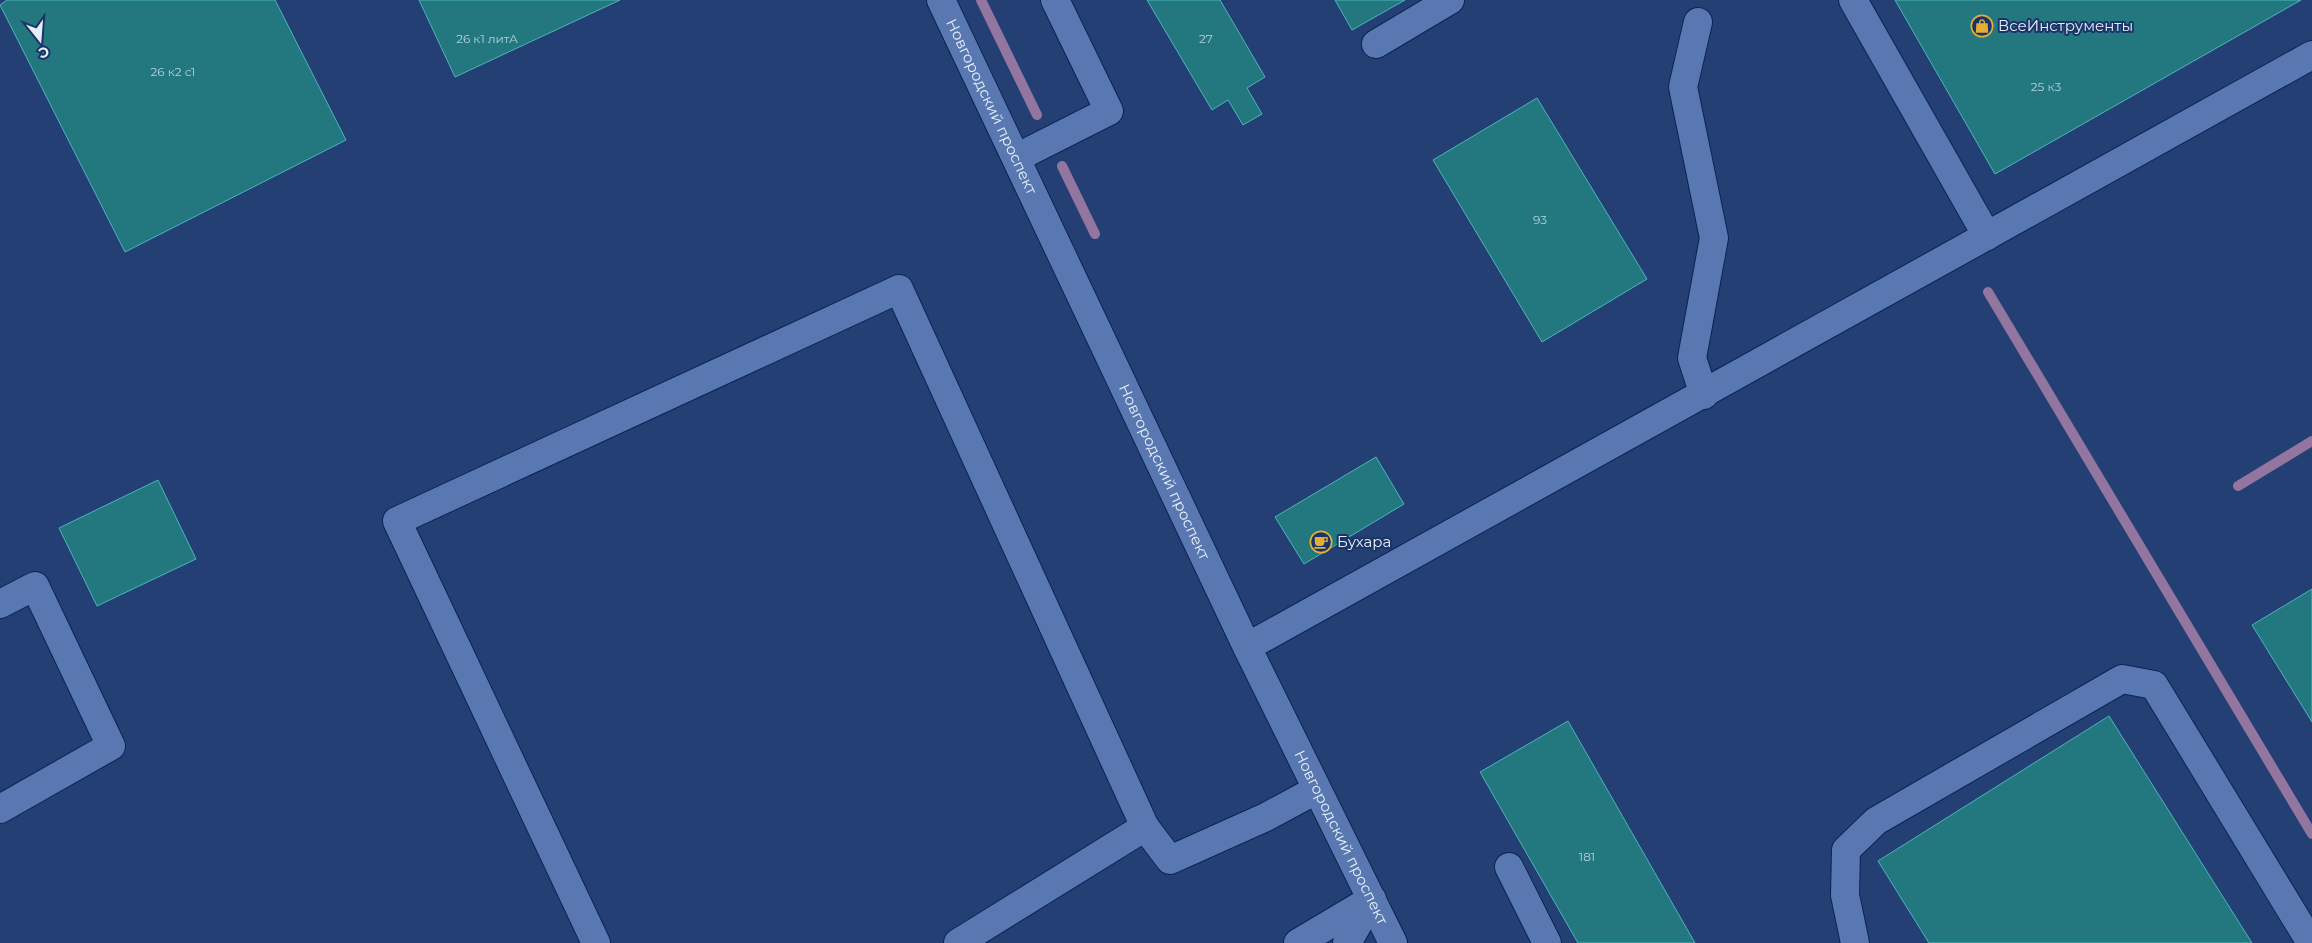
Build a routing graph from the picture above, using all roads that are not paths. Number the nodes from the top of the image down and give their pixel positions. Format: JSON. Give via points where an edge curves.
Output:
{"nodes":[{"id":1,"x":940,"y":0,"type":"edge"},
{"id":2,"x":1055,"y":0,"type":"edge"},
{"id":3,"x":1450,"y":0,"type":"edge"},
{"id":4,"x":1853,"y":0,"type":"edge"},
{"id":5,"x":1698,"y":22,"type":"dead end"},
{"id":6,"x":1376,"y":44,"type":"dead end"},
{"id":7,"x":2312,"y":56,"type":"edge"},
{"id":8,"x":1016,"y":158,"type":"junction"},
{"id":9,"x":1987,"y":236,"type":"junction"},
{"id":10,"x":1704,"y":395,"type":"junction"},
{"id":11,"x":0,"y":604,"type":"edge"},
{"id":12,"x":1247,"y":647,"type":"junction"},
{"id":13,"x":1316,"y":790,"type":"junction"},
{"id":14,"x":0,"y":809,"type":"edge"},
{"id":15,"x":1145,"y":828,"type":"junction"},
{"id":16,"x":1509,"y":867,"type":"dead end"},
{"id":17,"x":1372,"y":900,"type":"junction"},
{"id":18,"x":596,"y":943,"type":"edge"},
{"id":19,"x":958,"y":943,"type":"edge"},
{"id":20,"x":1298,"y":943,"type":"edge"},
{"id":21,"x":1346,"y":943,"type":"edge"},
{"id":22,"x":1392,"y":943,"type":"edge"},
{"id":23,"x":1547,"y":943,"type":"edge"},
{"id":24,"x":1855,"y":943,"type":"edge"},
{"id":25,"x":2311,"y":943,"type":"edge"}],
"edges":[{"from":1,"to":8,"type":"street","name":"Новгородский проспект"},
{"from":2,"to":8,"type":"street","via":[[1108,111]]},
{"from":3,"to":6,"type":"street"},
{"from":4,"to":9,"type":"street"},
{"from":5,"to":10,"type":"street","via":[[1683,87],[1714,238],[1692,358]]},
{"from":7,"to":9,"type":"street"},
{"from":8,"to":12,"type":"street","name":"Новгородский проспект"},
{"from":9,"to":10,"type":"street"},
{"from":10,"to":12,"type":"street"},
{"from":11,"to":14,"type":"street","via":[[36,586],[112,746]]},
{"from":12,"to":13,"type":"street","name":"Новгородский проспект"},
{"from":13,"to":15,"type":"street","via":[[1266,817],[1170,860]]},
{"from":13,"to":17,"type":"street","name":"Новгородский проспект"},
{"from":15,"to":18,"type":"street","via":[[899,290],[397,521]]},
{"from":15,"to":19,"type":"street"},
{"from":16,"to":23,"type":"street"},
{"from":17,"to":20,"type":"street"},
{"from":17,"to":21,"type":"street"},
{"from":17,"to":22,"type":"street","name":"Новгородский проспект"},
{"from":24,"to":25,"type":"street","via":[[1845,896],[1846,850],[1876,820],[2122,679],[2154,685]]}]}
